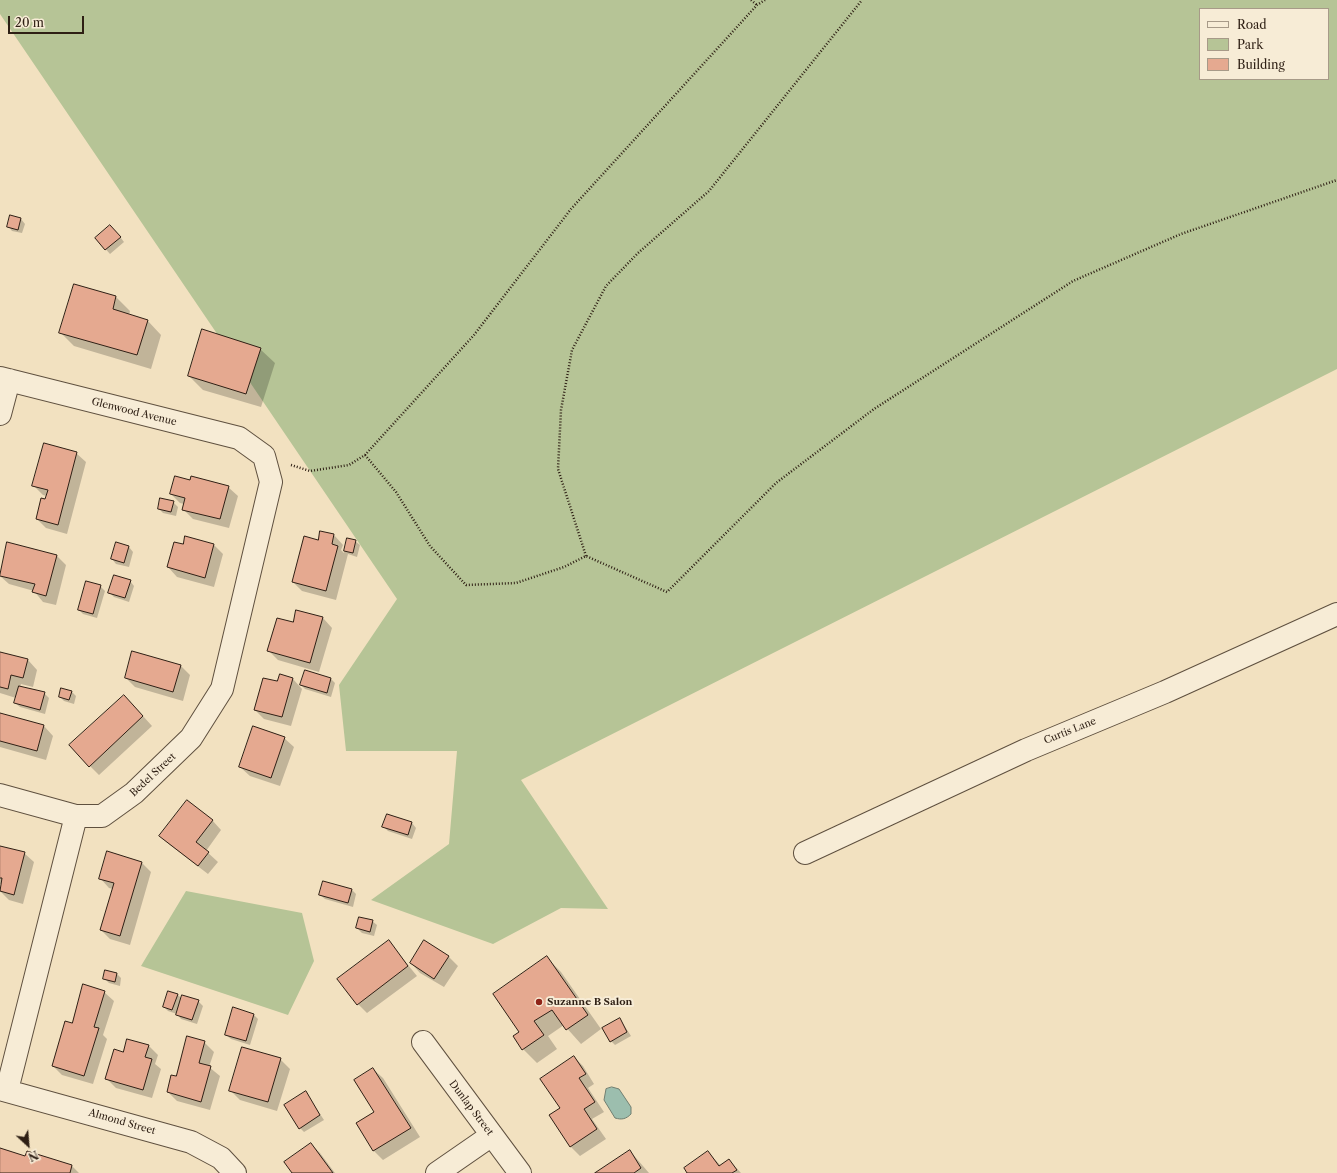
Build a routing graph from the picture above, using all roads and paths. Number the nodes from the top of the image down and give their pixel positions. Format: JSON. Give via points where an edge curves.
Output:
{"nodes":[{"id":1,"x":751,"y":0,"type":"edge"},
{"id":2,"x":765,"y":0,"type":"edge"},
{"id":3,"x":862,"y":0,"type":"edge"},
{"id":4,"x":757,"y":5,"type":"junction"},
{"id":5,"x":1337,"y":180,"type":"edge"},
{"id":6,"x":4,"y":379,"type":"edge"},
{"id":7,"x":0,"y":414,"type":"edge"},
{"id":8,"x":365,"y":455,"type":"junction"},
{"id":9,"x":264,"y":456,"type":"junction"},
{"id":10,"x":586,"y":556,"type":"junction"},
{"id":11,"x":1337,"y":614,"type":"edge"},
{"id":12,"x":0,"y":795,"type":"edge"},
{"id":13,"x":76,"y":816,"type":"junction"},
{"id":14,"x":805,"y":853,"type":"dead end"},
{"id":15,"x":423,"y":1042,"type":"dead end"},
{"id":16,"x":3,"y":1089,"type":"edge"},
{"id":17,"x":492,"y":1135,"type":"junction"},
{"id":18,"x":235,"y":1173,"type":"edge"},
{"id":19,"x":438,"y":1173,"type":"edge"},
{"id":20,"x":520,"y":1173,"type":"edge"}],
"edges":[{"from":1,"to":4,"type":"path"},
{"from":2,"to":4,"type":"path"},
{"from":3,"to":10,"type":"path","via":[[709,191],[638,253],[606,286],[572,350],[561,410],[558,469]]},
{"from":4,"to":8,"type":"path","via":[[572,209],[474,334]]},
{"from":5,"to":10,"type":"path","via":[[1181,234],[1073,281],[874,409],[776,483],[667,592]]},
{"from":6,"to":7,"type":"street"},
{"from":6,"to":9,"type":"street","name":"Glenwood Avenue","via":[[239,438]]},
{"from":8,"to":9,"type":"path","via":[[349,465],[310,471]]},
{"from":8,"to":10,"type":"path","via":[[396,492],[430,546],[466,585],[516,583],[564,567]]},
{"from":9,"to":13,"type":"street","name":"Bedel Street","via":[[271,482],[222,689],[191,738],[134,793],[102,816]]},
{"from":11,"to":14,"type":"street","name":"Curtis Lane","via":[[1165,692],[1026,750]]},
{"from":12,"to":13,"type":"street","name":"Bedel Street"},
{"from":13,"to":16,"type":"street"},
{"from":15,"to":17,"type":"street","name":"Dunlap Street"},
{"from":16,"to":18,"type":"street","name":"Almond Street","via":[[191,1142],[221,1158]]},
{"from":17,"to":19,"type":"street"},
{"from":17,"to":20,"type":"street","name":"Dunlap Street"}]}
